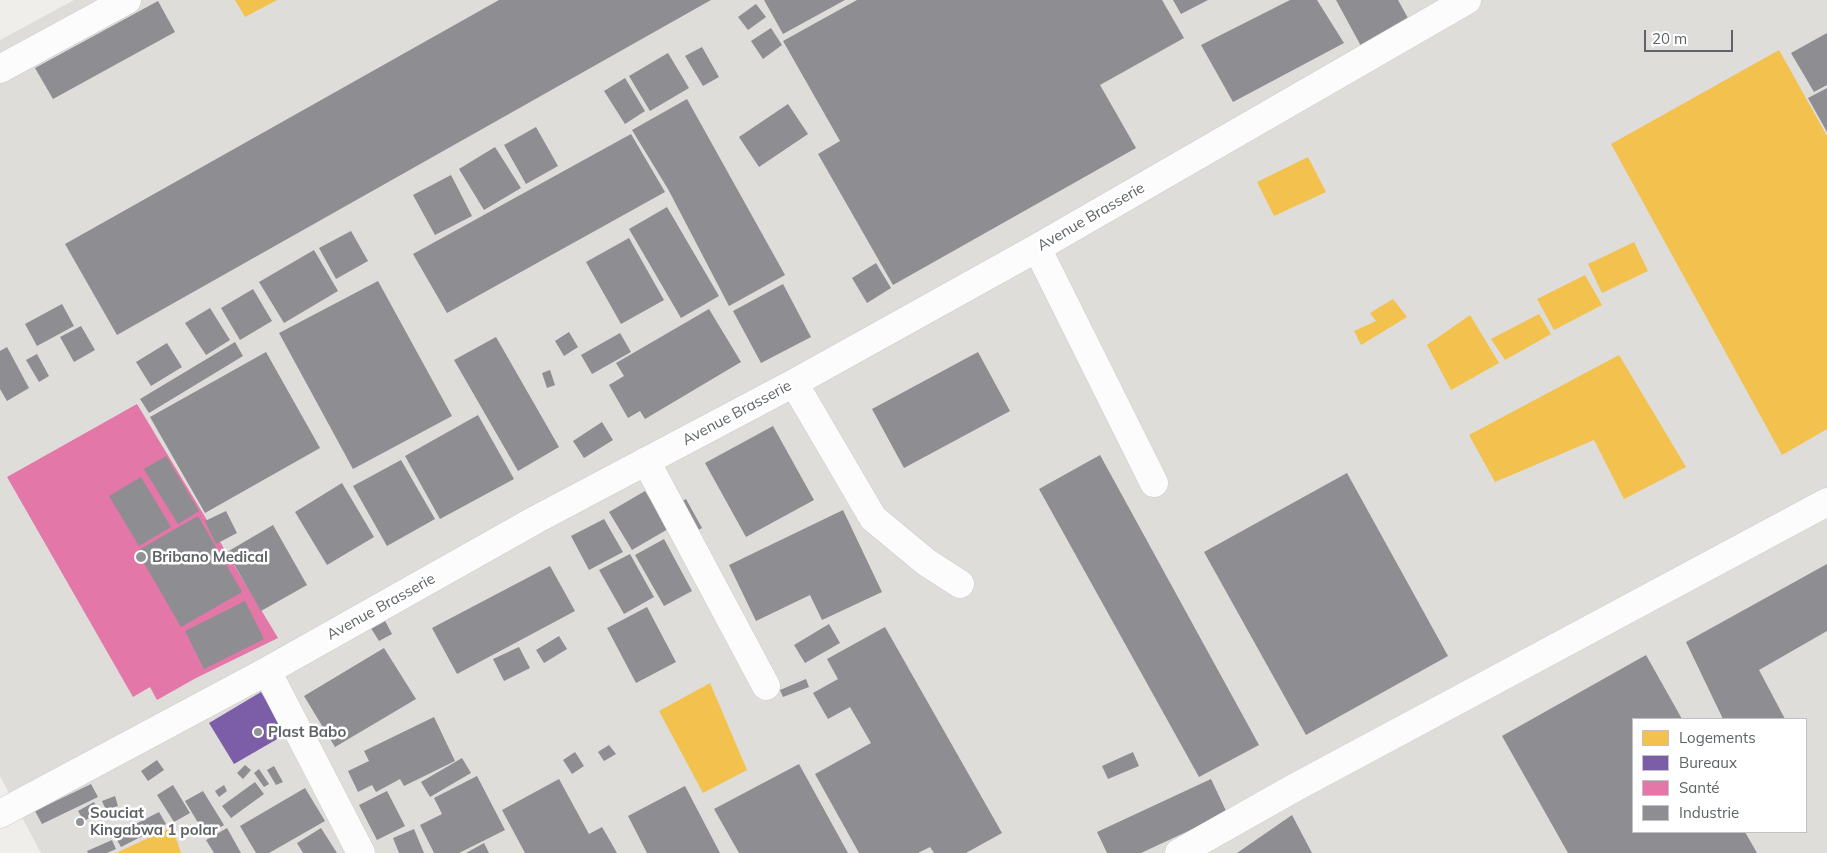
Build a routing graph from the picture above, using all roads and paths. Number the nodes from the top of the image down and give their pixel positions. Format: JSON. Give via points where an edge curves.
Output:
{"nodes":[{"id":1,"x":127,"y":0,"type":"edge"},
{"id":2,"x":1467,"y":0,"type":"edge"},
{"id":3,"x":0,"y":69,"type":"edge"},
{"id":4,"x":1037,"y":248,"type":"junction"},
{"id":5,"x":794,"y":383,"type":"junction"},
{"id":6,"x":646,"y":462,"type":"junction"},
{"id":7,"x":1154,"y":483,"type":"dead end"},
{"id":8,"x":1827,"y":502,"type":"edge"},
{"id":9,"x":960,"y":584,"type":"dead end"},
{"id":10,"x":267,"y":671,"type":"junction"},
{"id":11,"x":766,"y":686,"type":"dead end"},
{"id":12,"x":0,"y":814,"type":"edge"},
{"id":13,"x":361,"y":853,"type":"edge"},
{"id":14,"x":1179,"y":853,"type":"edge"}],
"edges":[{"from":1,"to":3,"type":"street"},
{"from":2,"to":4,"type":"street","name":"Avenue Brasserie"},
{"from":4,"to":5,"type":"street","name":"Avenue Brasserie"},
{"from":4,"to":7,"type":"street"},
{"from":5,"to":6,"type":"street","name":"Avenue Brasserie"},
{"from":5,"to":9,"type":"street","via":[[873,518],[926,562]]},
{"from":6,"to":10,"type":"street","name":"Avenue Brasserie","via":[[537,519]]},
{"from":6,"to":11,"type":"street"},
{"from":8,"to":14,"type":"street"},
{"from":10,"to":12,"type":"street","name":"Avenue Brasserie"},
{"from":10,"to":13,"type":"street"}]}
